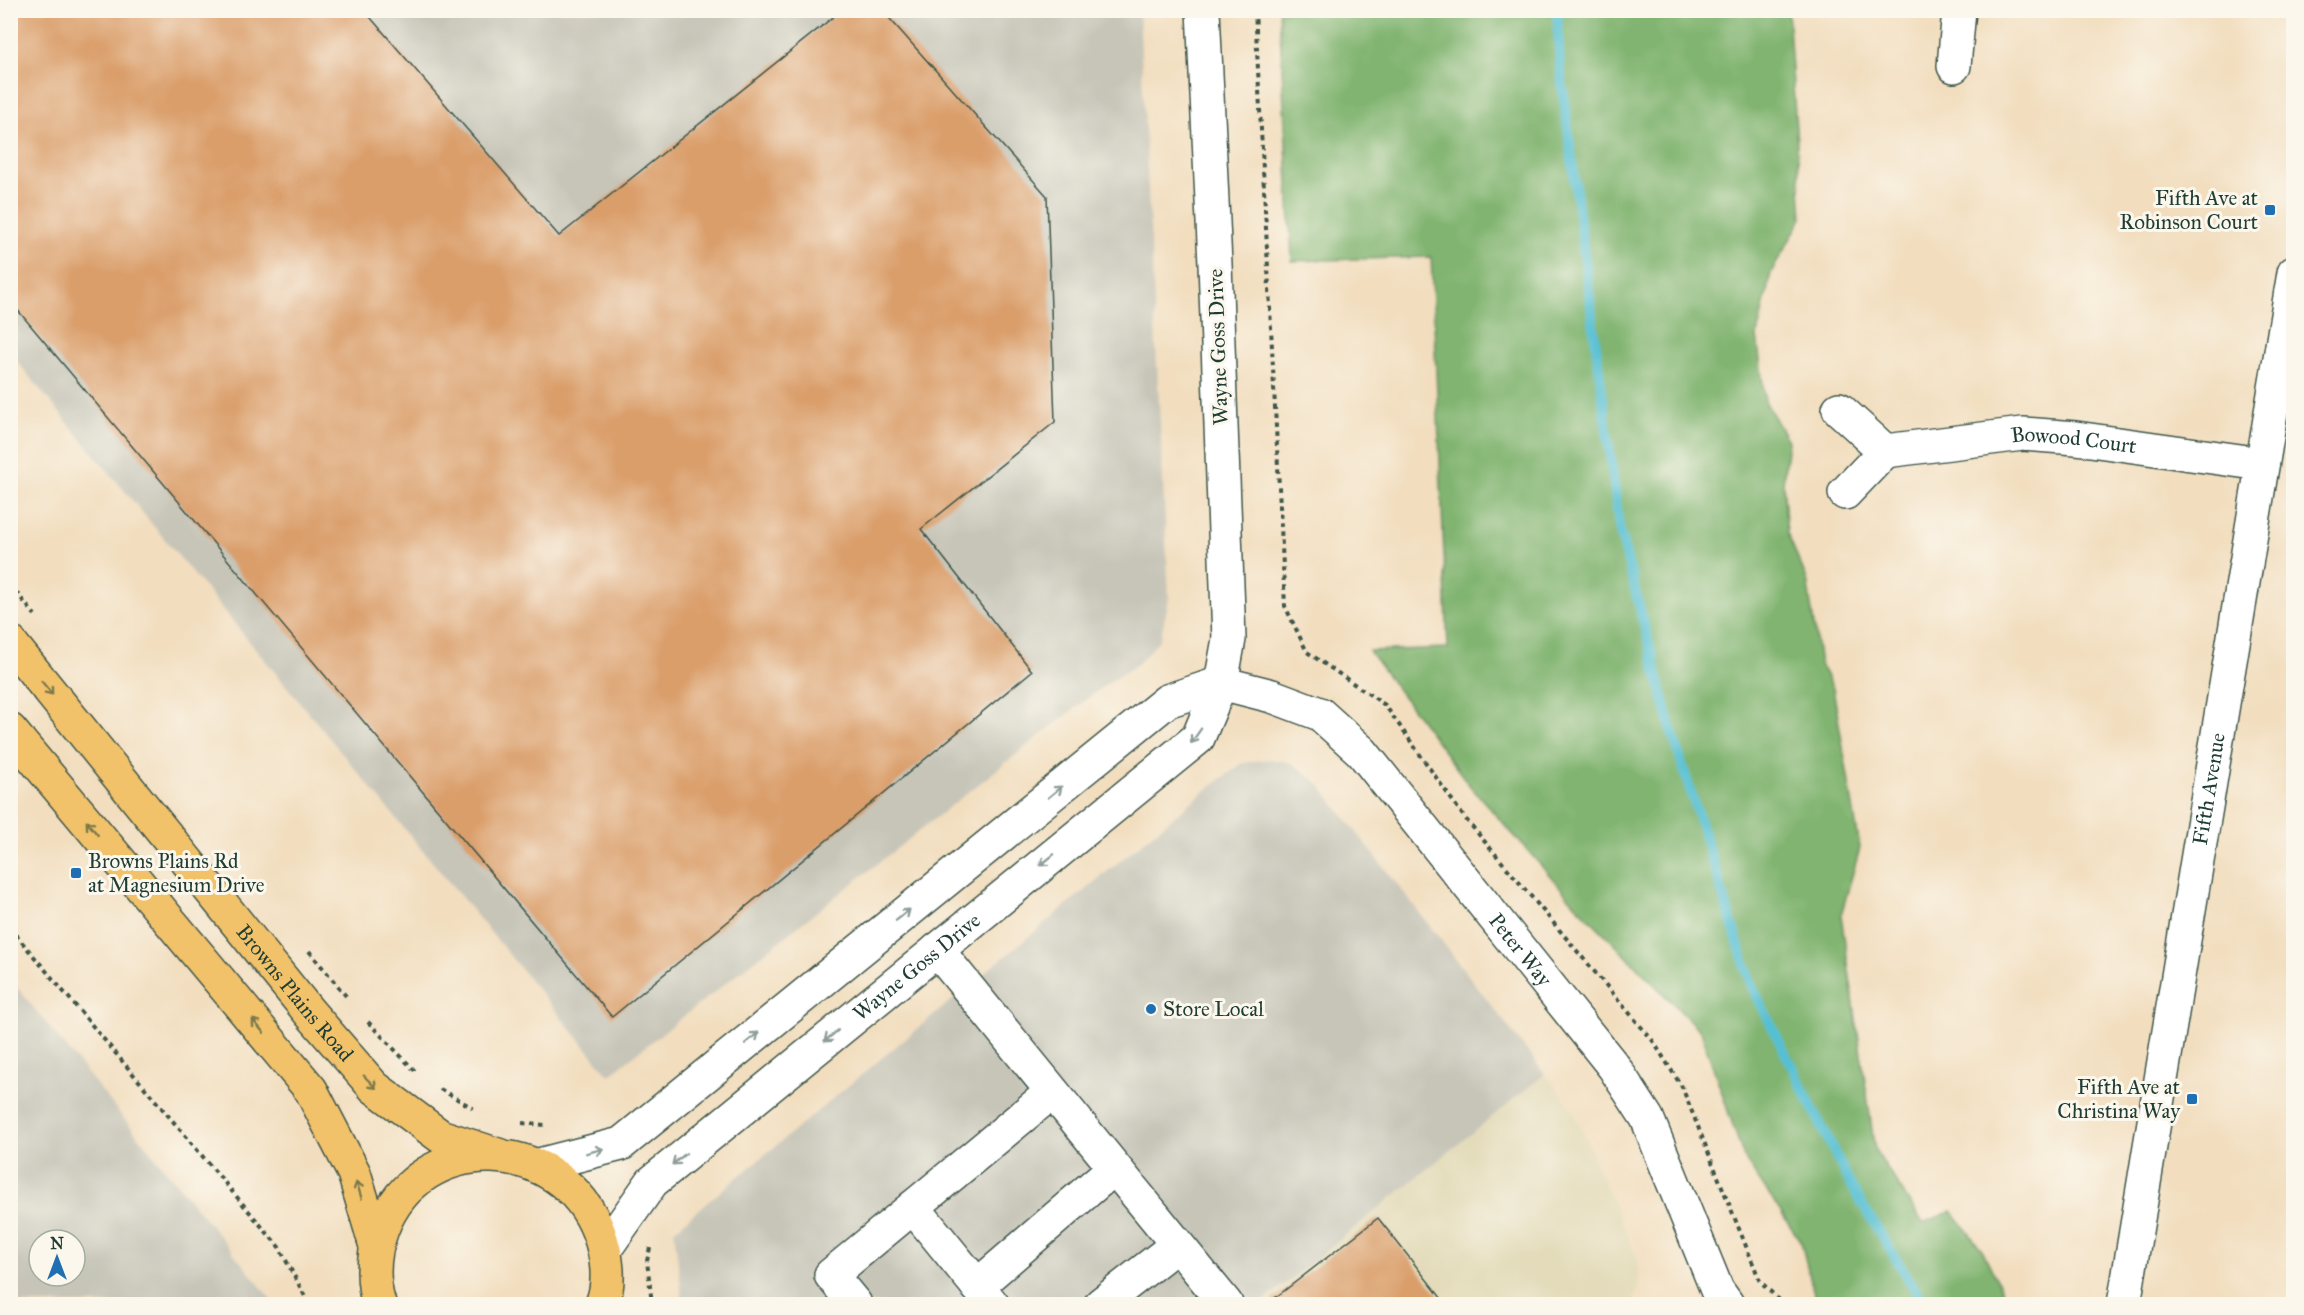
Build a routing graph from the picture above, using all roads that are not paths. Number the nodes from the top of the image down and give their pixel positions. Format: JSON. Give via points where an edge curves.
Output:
{"nodes":[{"id":1,"x":1203,"y":10,"type":"edge"},
{"id":2,"x":1959,"y":10,"type":"edge"},
{"id":3,"x":1953,"y":66,"type":"dead end"},
{"id":4,"x":2294,"y":273,"type":"edge"},
{"id":5,"x":1839,"y":409,"type":"dead end"},
{"id":6,"x":1885,"y":451,"type":"junction"},
{"id":7,"x":2262,"y":464,"type":"junction"},
{"id":8,"x":1845,"y":493,"type":"dead end"},
{"id":9,"x":10,"y":642,"type":"edge"},
{"id":10,"x":1221,"y":683,"type":"junction"},
{"id":11,"x":10,"y":730,"type":"edge"},
{"id":12,"x":937,"y":950,"type":"junction"},
{"id":13,"x":1052,"y":1092,"type":"junction"},
{"id":14,"x":501,"y":1156,"type":"junction"},
{"id":15,"x":539,"y":1165,"type":"junction"},
{"id":16,"x":1114,"y":1168,"type":"junction"},
{"id":17,"x":912,"y":1207,"type":"junction"},
{"id":18,"x":1178,"y":1245,"type":"junction"},
{"id":19,"x":376,"y":1246,"type":"junction"},
{"id":20,"x":605,"y":1249,"type":"junction"},
{"id":21,"x":985,"y":1295,"type":"edge"},
{"id":22,"x":374,"y":1301,"type":"edge"},
{"id":23,"x":604,"y":1303,"type":"edge"},
{"id":24,"x":855,"y":1305,"type":"edge"},
{"id":25,"x":1101,"y":1305,"type":"edge"},
{"id":26,"x":1226,"y":1305,"type":"edge"},
{"id":27,"x":1727,"y":1305,"type":"edge"},
{"id":28,"x":2124,"y":1305,"type":"edge"}],
"edges":[{"from":1,"to":10,"type":"street","name":"Wayne Goss Drive","via":[[1229,639]]},
{"from":2,"to":3,"type":"street"},
{"from":4,"to":7,"type":"street","name":"Fifth Avenue"},
{"from":5,"to":6,"type":"street"},
{"from":6,"to":7,"type":"street","name":"Bowood Court","via":[[2023,434]]},
{"from":6,"to":8,"type":"street"},
{"from":7,"to":28,"type":"street","name":"Fifth Avenue"},
{"from":9,"to":14,"type":"main road","name":"Browns Plains Road","one_way":true,"via":[[374,1087],[440,1136]]},
{"from":10,"to":12,"type":"street","name":"Wayne Goss Drive","one_way":true,"via":[[1198,738]]},
{"from":15,"to":10,"type":"street","one_way":true,"via":[[621,1144],[1167,701]]},
{"from":10,"to":27,"type":"street","name":"Peter Way","via":[[1320,714],[1362,752],[1614,1067],[1647,1118],[1717,1290]]},
{"from":19,"to":11,"type":"main road","one_way":true,"via":[[354,1173],[311,1090]]},
{"from":12,"to":13,"type":"street"},
{"from":12,"to":20,"type":"street","name":"Wayne Goss Drive","one_way":true,"via":[[652,1182]]},
{"from":13,"to":16,"type":"street"},
{"from":13,"to":17,"type":"street"},
{"from":14,"to":15,"type":"main road"},
{"from":14,"to":19,"type":"main road","via":[[468,1157],[436,1168],[408,1188],[388,1215]]},
{"from":15,"to":20,"type":"main road","via":[[569,1186],[586,1207]]},
{"from":16,"to":18,"type":"street"},
{"from":16,"to":21,"type":"street"},
{"from":17,"to":21,"type":"street"},
{"from":17,"to":24,"type":"street","via":[[831,1275]]},
{"from":18,"to":25,"type":"street"},
{"from":18,"to":26,"type":"street"},
{"from":19,"to":22,"type":"main road"},
{"from":20,"to":23,"type":"main road"}]}
